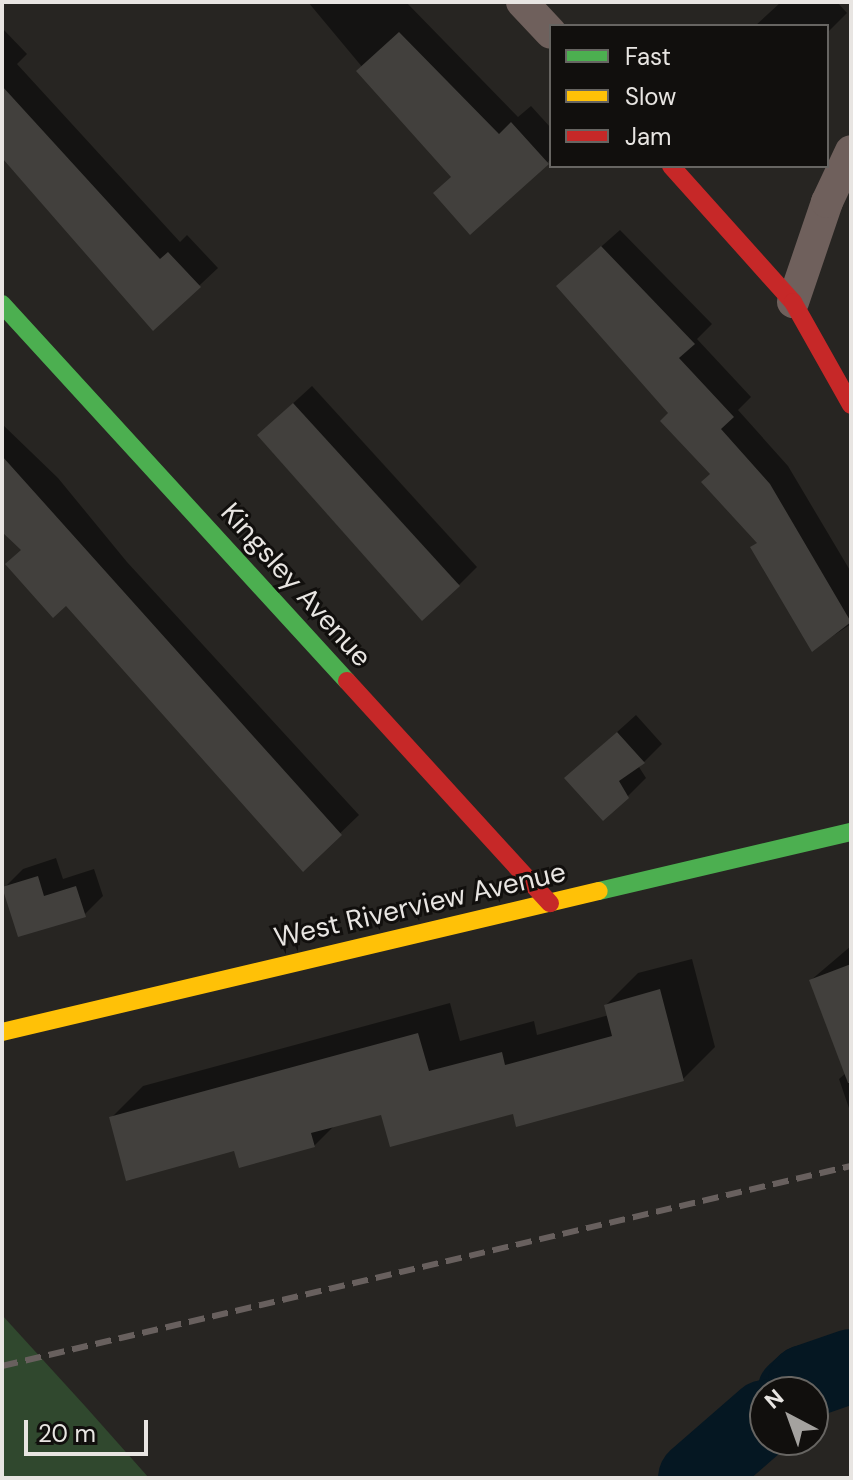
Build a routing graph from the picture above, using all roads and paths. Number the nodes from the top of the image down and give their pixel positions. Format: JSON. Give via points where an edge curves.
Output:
{"nodes":[{"id":1,"x":522,"y":2,"type":"edge"},
{"id":2,"x":549,"y":31,"type":"edge"},
{"id":3,"x":851,"y":151,"type":"edge"},
{"id":4,"x":673,"y":168,"type":"edge"},
{"id":5,"x":793,"y":302,"type":"junction"},
{"id":6,"x":2,"y":304,"type":"edge"},
{"id":7,"x":851,"y":405,"type":"edge"},
{"id":8,"x":851,"y":832,"type":"edge"},
{"id":9,"x":550,"y":903,"type":"junction"},
{"id":10,"x":2,"y":1032,"type":"edge"}],
"edges":[{"from":1,"to":2,"type":"street"},
{"from":3,"to":5,"type":"street","via":[[827,202]]},
{"from":4,"to":5,"type":"street"},
{"from":5,"to":7,"type":"street"},
{"from":6,"to":9,"type":"street","name":"Kingsley Avenue"},
{"from":8,"to":9,"type":"street","name":"West Riverview Avenue"},
{"from":9,"to":10,"type":"street","name":"West Riverview Avenue"}]}
